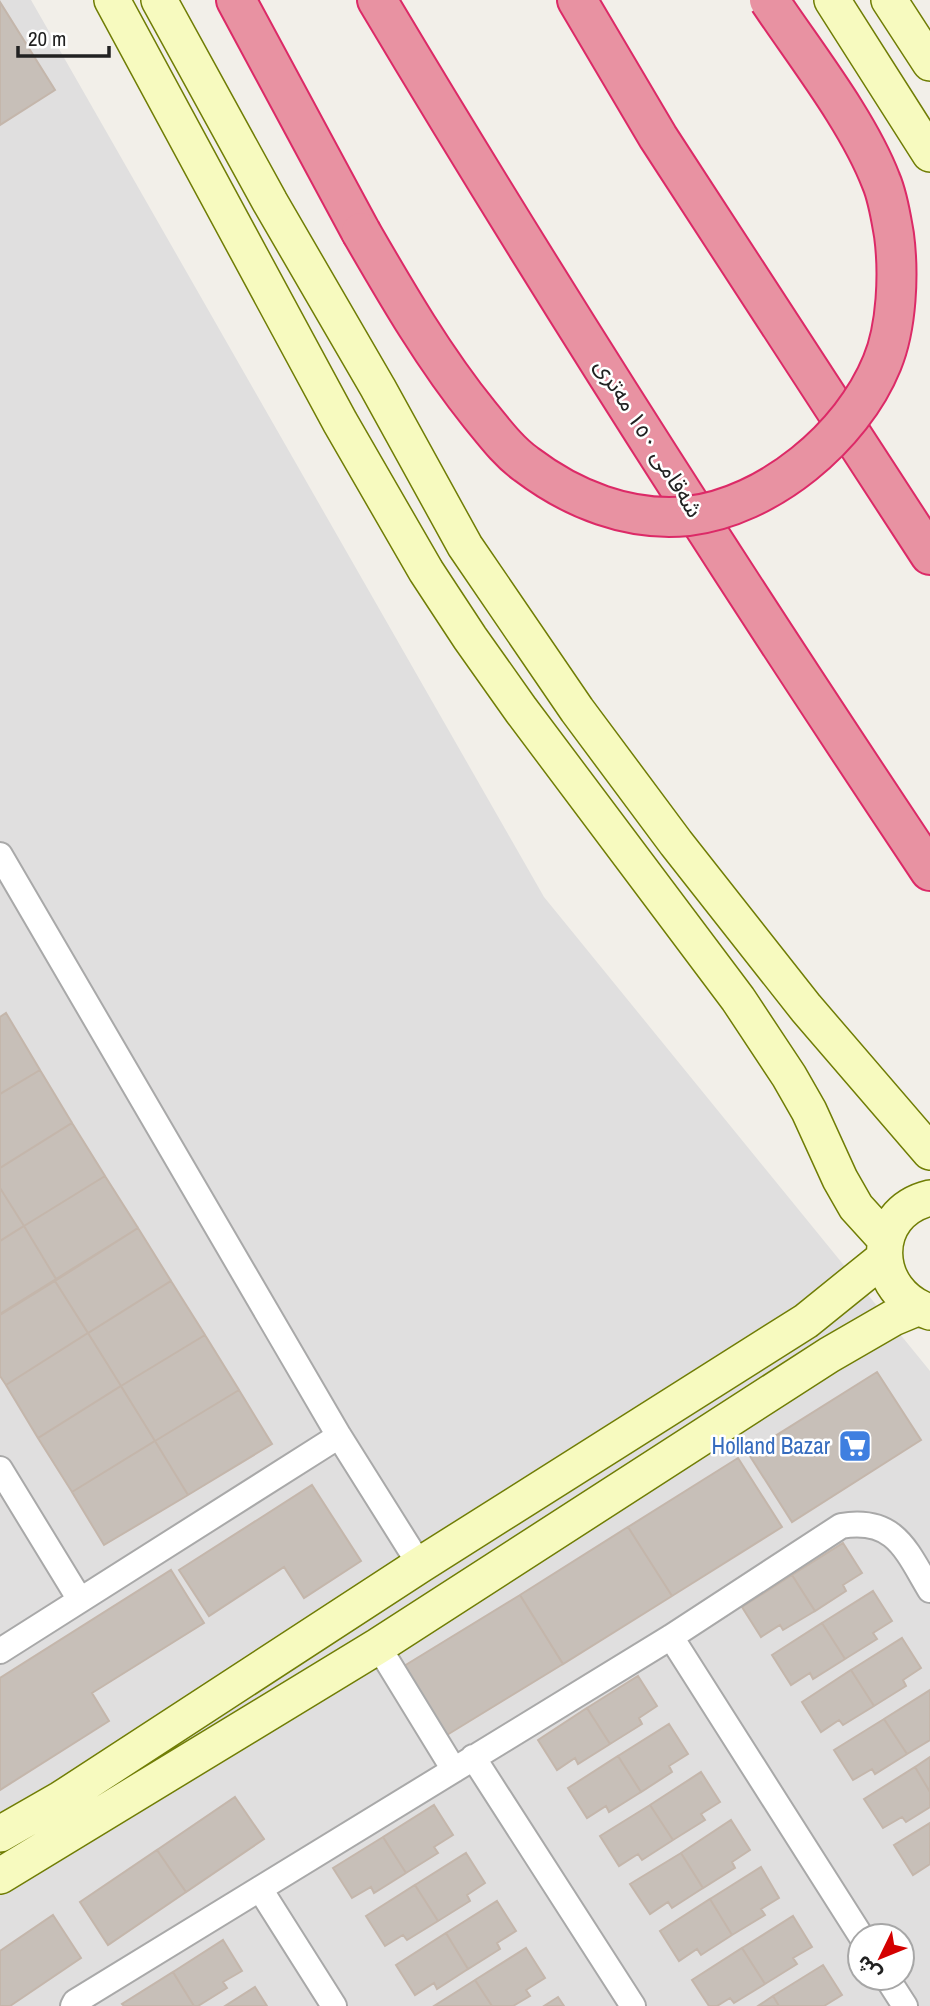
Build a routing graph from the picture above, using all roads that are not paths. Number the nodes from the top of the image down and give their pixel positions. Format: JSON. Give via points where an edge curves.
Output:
{"nodes":[{"id":1,"x":113,"y":0,"type":"edge"},
{"id":2,"x":159,"y":0,"type":"edge"},
{"id":3,"x":236,"y":0,"type":"edge"},
{"id":4,"x":377,"y":0,"type":"edge"},
{"id":5,"x":576,"y":0,"type":"edge"},
{"id":6,"x":769,"y":0,"type":"edge"},
{"id":7,"x":832,"y":0,"type":"edge"},
{"id":8,"x":889,"y":0,"type":"edge"},
{"id":9,"x":930,"y":63,"type":"edge"},
{"id":10,"x":930,"y":154,"type":"edge"},
{"id":11,"x":930,"y":555,"type":"edge"},
{"id":12,"x":0,"y":855,"type":"edge"},
{"id":13,"x":930,"y":871,"type":"edge"},
{"id":14,"x":930,"y":1152,"type":"edge"},
{"id":15,"x":930,"y":1198,"type":"edge"},
{"id":16,"x":885,"y":1249,"type":"junction"},
{"id":17,"x":924,"y":1310,"type":"edge"},
{"id":18,"x":339,"y":1436,"type":"junction"},
{"id":19,"x":0,"y":1469,"type":"edge"},
{"id":20,"x":420,"y":1565,"type":"junction"},
{"id":21,"x":930,"y":1590,"type":"edge"},
{"id":22,"x":80,"y":1600,"type":"junction"},
{"id":23,"x":671,"y":1637,"type":"junction"},
{"id":24,"x":378,"y":1646,"type":"junction"},
{"id":25,"x":0,"y":1651,"type":"edge"},
{"id":26,"x":463,"y":1764,"type":"junction"},
{"id":27,"x":70,"y":1813,"type":"junction"},
{"id":28,"x":0,"y":1834,"type":"edge"},
{"id":29,"x":0,"y":1876,"type":"edge"},
{"id":30,"x":260,"y":1889,"type":"junction"},
{"id":31,"x":852,"y":1922,"type":"edge"},
{"id":32,"x":73,"y":2006,"type":"edge"},
{"id":33,"x":334,"y":2006,"type":"edge"},
{"id":34,"x":633,"y":2006,"type":"edge"}],
"edges":[{"from":1,"to":16,"type":"street","via":[[340,422],[426,570],[521,710],[738,999],[789,1076],[840,1179]]},
{"from":2,"to":14,"type":"street","via":[[465,546],[577,710],[676,843],[806,1008]]},
{"from":3,"to":6,"type":"highway","bridge":true,"via":[[381,267],[423,338],[474,408],[524,463],[557,484],[627,513],[659,516],[688,516],[733,505],[773,486],[807,461],[840,428],[870,386],[883,361],[892,321],[897,279],[894,236],[882,182],[857,133]]},
{"from":4,"to":13,"type":"highway","name":"شەقامی ١٥٠ مەتری","via":[[472,159],[798,673]]},
{"from":5,"to":11,"type":"highway","via":[[658,137]]},
{"from":7,"to":10,"type":"street"},
{"from":8,"to":9,"type":"street"},
{"from":12,"to":18,"type":"street"},
{"from":15,"to":16,"type":"street","via":[[905,1210],[893,1223]]},
{"from":16,"to":17,"type":"street","via":[[887,1274],[894,1288]]},
{"from":16,"to":20,"type":"street","via":[[806,1321]]},
{"from":17,"to":24,"type":"street","via":[[893,1318],[829,1355]]},
{"from":18,"to":20,"type":"street"},
{"from":18,"to":22,"type":"street"},
{"from":19,"to":22,"type":"street"},
{"from":20,"to":27,"type":"street"},
{"from":21,"to":23,"type":"street","via":[[896,1538],[861,1522],[841,1526]]},
{"from":22,"to":25,"type":"street"},
{"from":23,"to":26,"type":"street"},
{"from":23,"to":31,"type":"street"},
{"from":24,"to":26,"type":"street"},
{"from":24,"to":27,"type":"street"},
{"from":26,"to":30,"type":"street"},
{"from":26,"to":34,"type":"street"},
{"from":27,"to":28,"type":"street"},
{"from":27,"to":29,"type":"street"},
{"from":30,"to":32,"type":"street"},
{"from":30,"to":33,"type":"street"}]}
